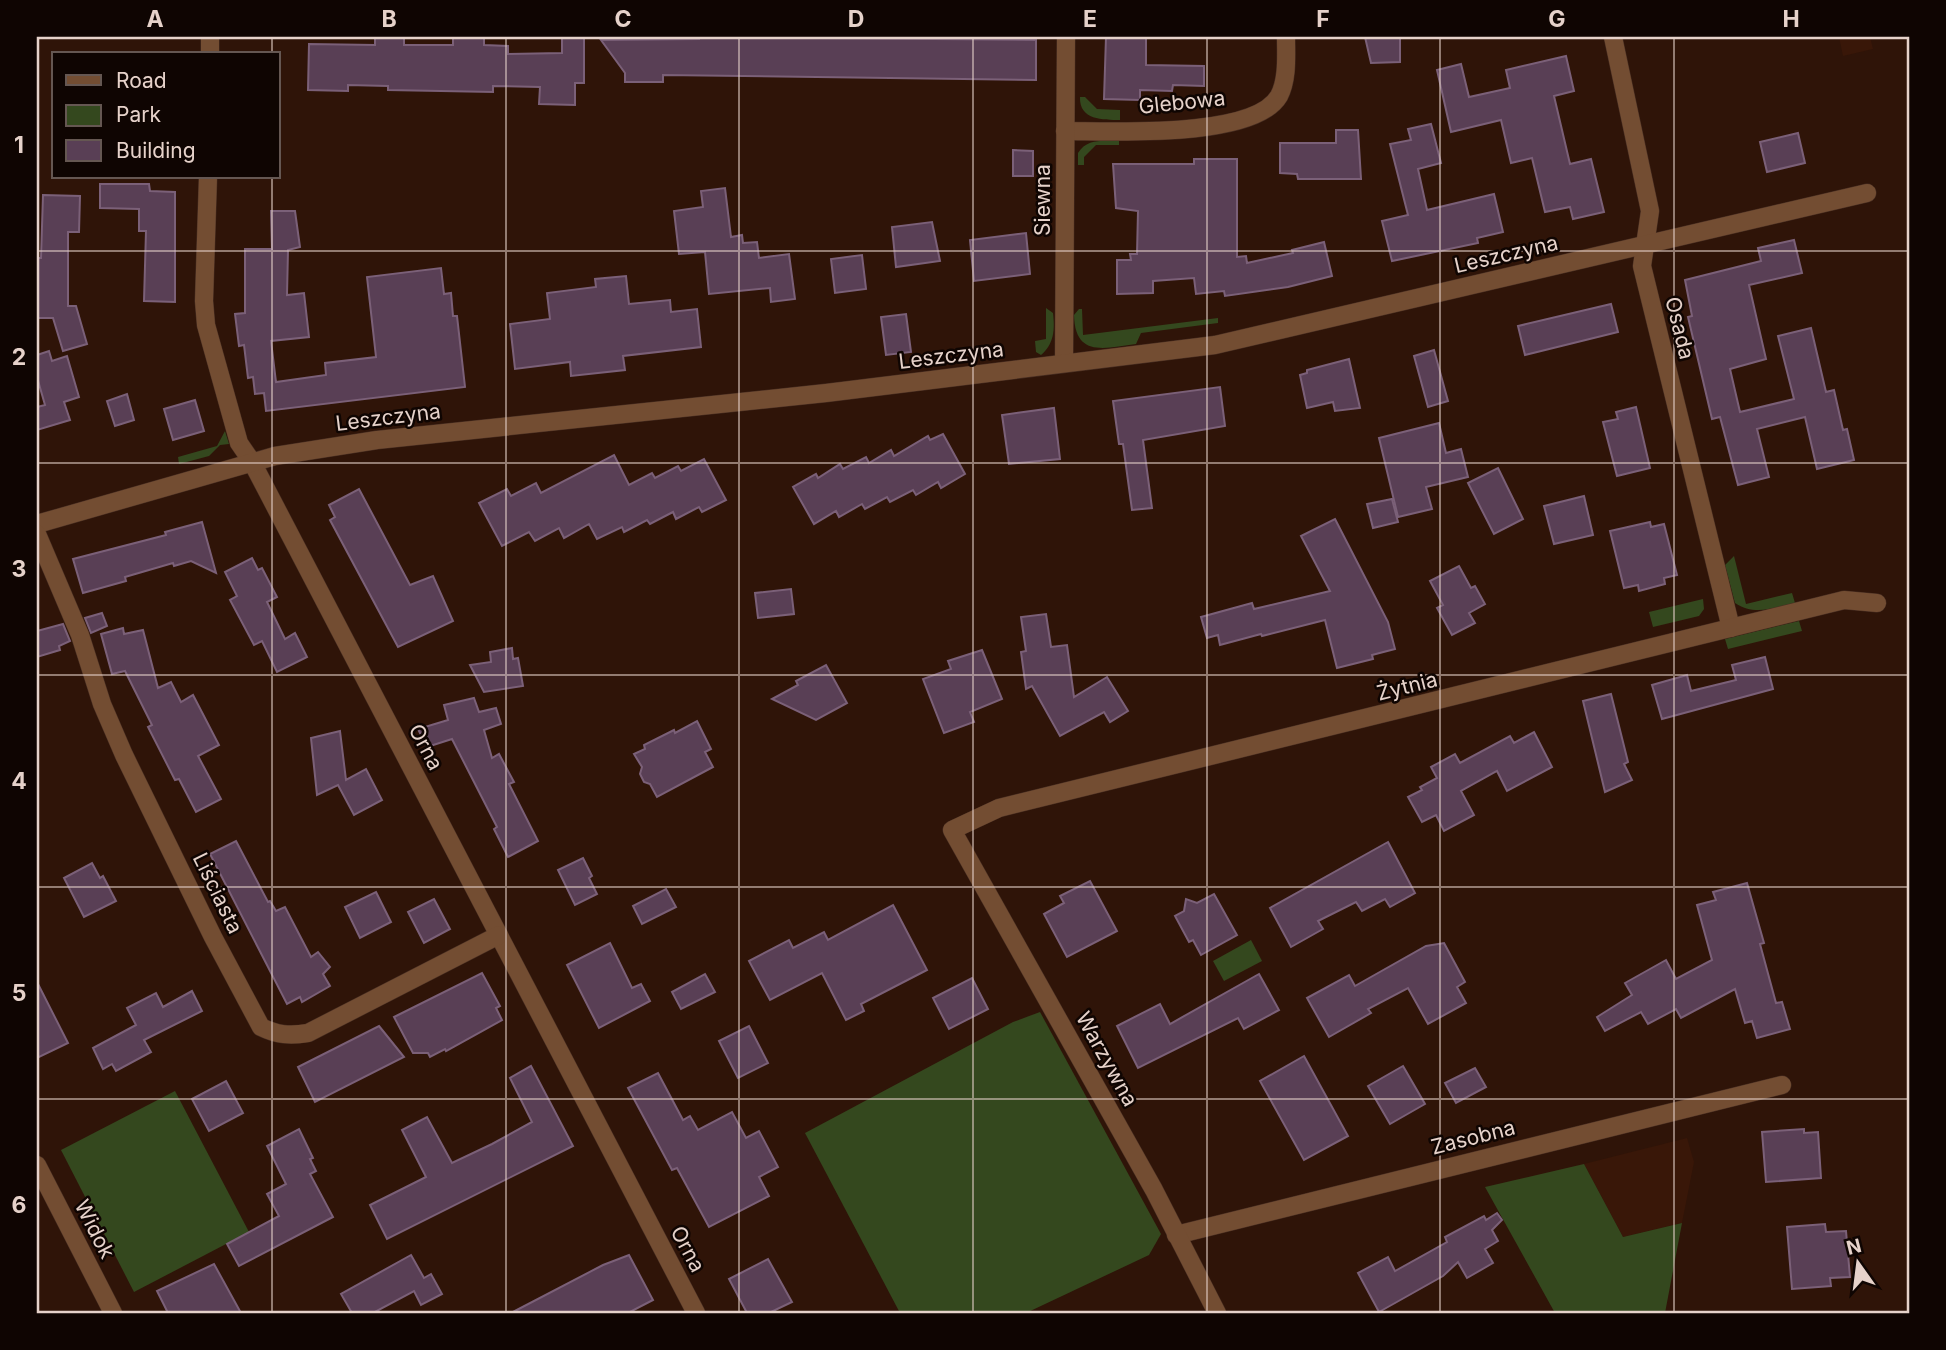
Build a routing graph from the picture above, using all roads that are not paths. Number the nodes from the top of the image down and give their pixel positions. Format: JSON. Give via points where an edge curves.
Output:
{"nodes":[{"id":1,"x":1066,"y":37,"type":"edge"},
{"id":2,"x":1286,"y":37,"type":"edge"},
{"id":3,"x":1613,"y":37,"type":"edge"},
{"id":4,"x":1065,"y":131,"type":"junction"},
{"id":5,"x":208,"y":178,"type":"edge"},
{"id":6,"x":1867,"y":193,"type":"dead end"},
{"id":7,"x":1644,"y":244,"type":"junction"},
{"id":8,"x":1064,"y":363,"type":"junction"},
{"id":9,"x":252,"y":462,"type":"junction"},
{"id":10,"x":37,"y":524,"type":"edge"},
{"id":11,"x":37,"y":534,"type":"edge"},
{"id":12,"x":1877,"y":603,"type":"dead end"},
{"id":13,"x":1731,"y":628,"type":"junction"},
{"id":14,"x":952,"y":830,"type":"joint"},
{"id":15,"x":499,"y":935,"type":"junction"},
{"id":16,"x":1782,"y":1086,"type":"dead end"},
{"id":17,"x":37,"y":1165,"type":"edge"},
{"id":18,"x":1176,"y":1235,"type":"junction"},
{"id":19,"x":113,"y":1313,"type":"edge"},
{"id":20,"x":696,"y":1313,"type":"edge"},
{"id":21,"x":1217,"y":1313,"type":"edge"}],
"edges":[{"from":1,"to":4,"type":"street","name":"Siewna"},
{"from":2,"to":4,"type":"street","name":"Glebowa","via":[[1280,94],[1262,112],[1174,131]]},
{"from":3,"to":7,"type":"street","name":"Osada","via":[[1649,205]]},
{"from":4,"to":8,"type":"street","name":"Siewna"},
{"from":5,"to":9,"type":"street","name":"Orna","via":[[206,326],[239,443]]},
{"from":6,"to":7,"type":"street","name":"Leszczyna"},
{"from":7,"to":8,"type":"street","name":"Leszczyna","via":[[1236,341]]},
{"from":7,"to":13,"type":"street","name":"Osada","via":[[1644,274]]},
{"from":8,"to":9,"type":"street","name":"Leszczyna","via":[[377,440]]},
{"from":9,"to":10,"type":"street","name":"Leszczyna"},
{"from":9,"to":15,"type":"street","name":"Orna"},
{"from":11,"to":15,"type":"street","name":"Liściasta","via":[[124,755],[261,1027],[275,1034],[308,1033]]},
{"from":12,"to":13,"type":"street","name":"Żytnia","via":[[1844,600]]},
{"from":13,"to":14,"type":"street","name":"Żytnia","via":[[999,808]]},
{"from":14,"to":18,"type":"street","name":"Warzywna"},
{"from":15,"to":20,"type":"street","name":"Orna"},
{"from":16,"to":18,"type":"street","name":"Zasobna"},
{"from":17,"to":19,"type":"street","name":"Widok"},
{"from":18,"to":21,"type":"street","name":"Warzywna"}]}
